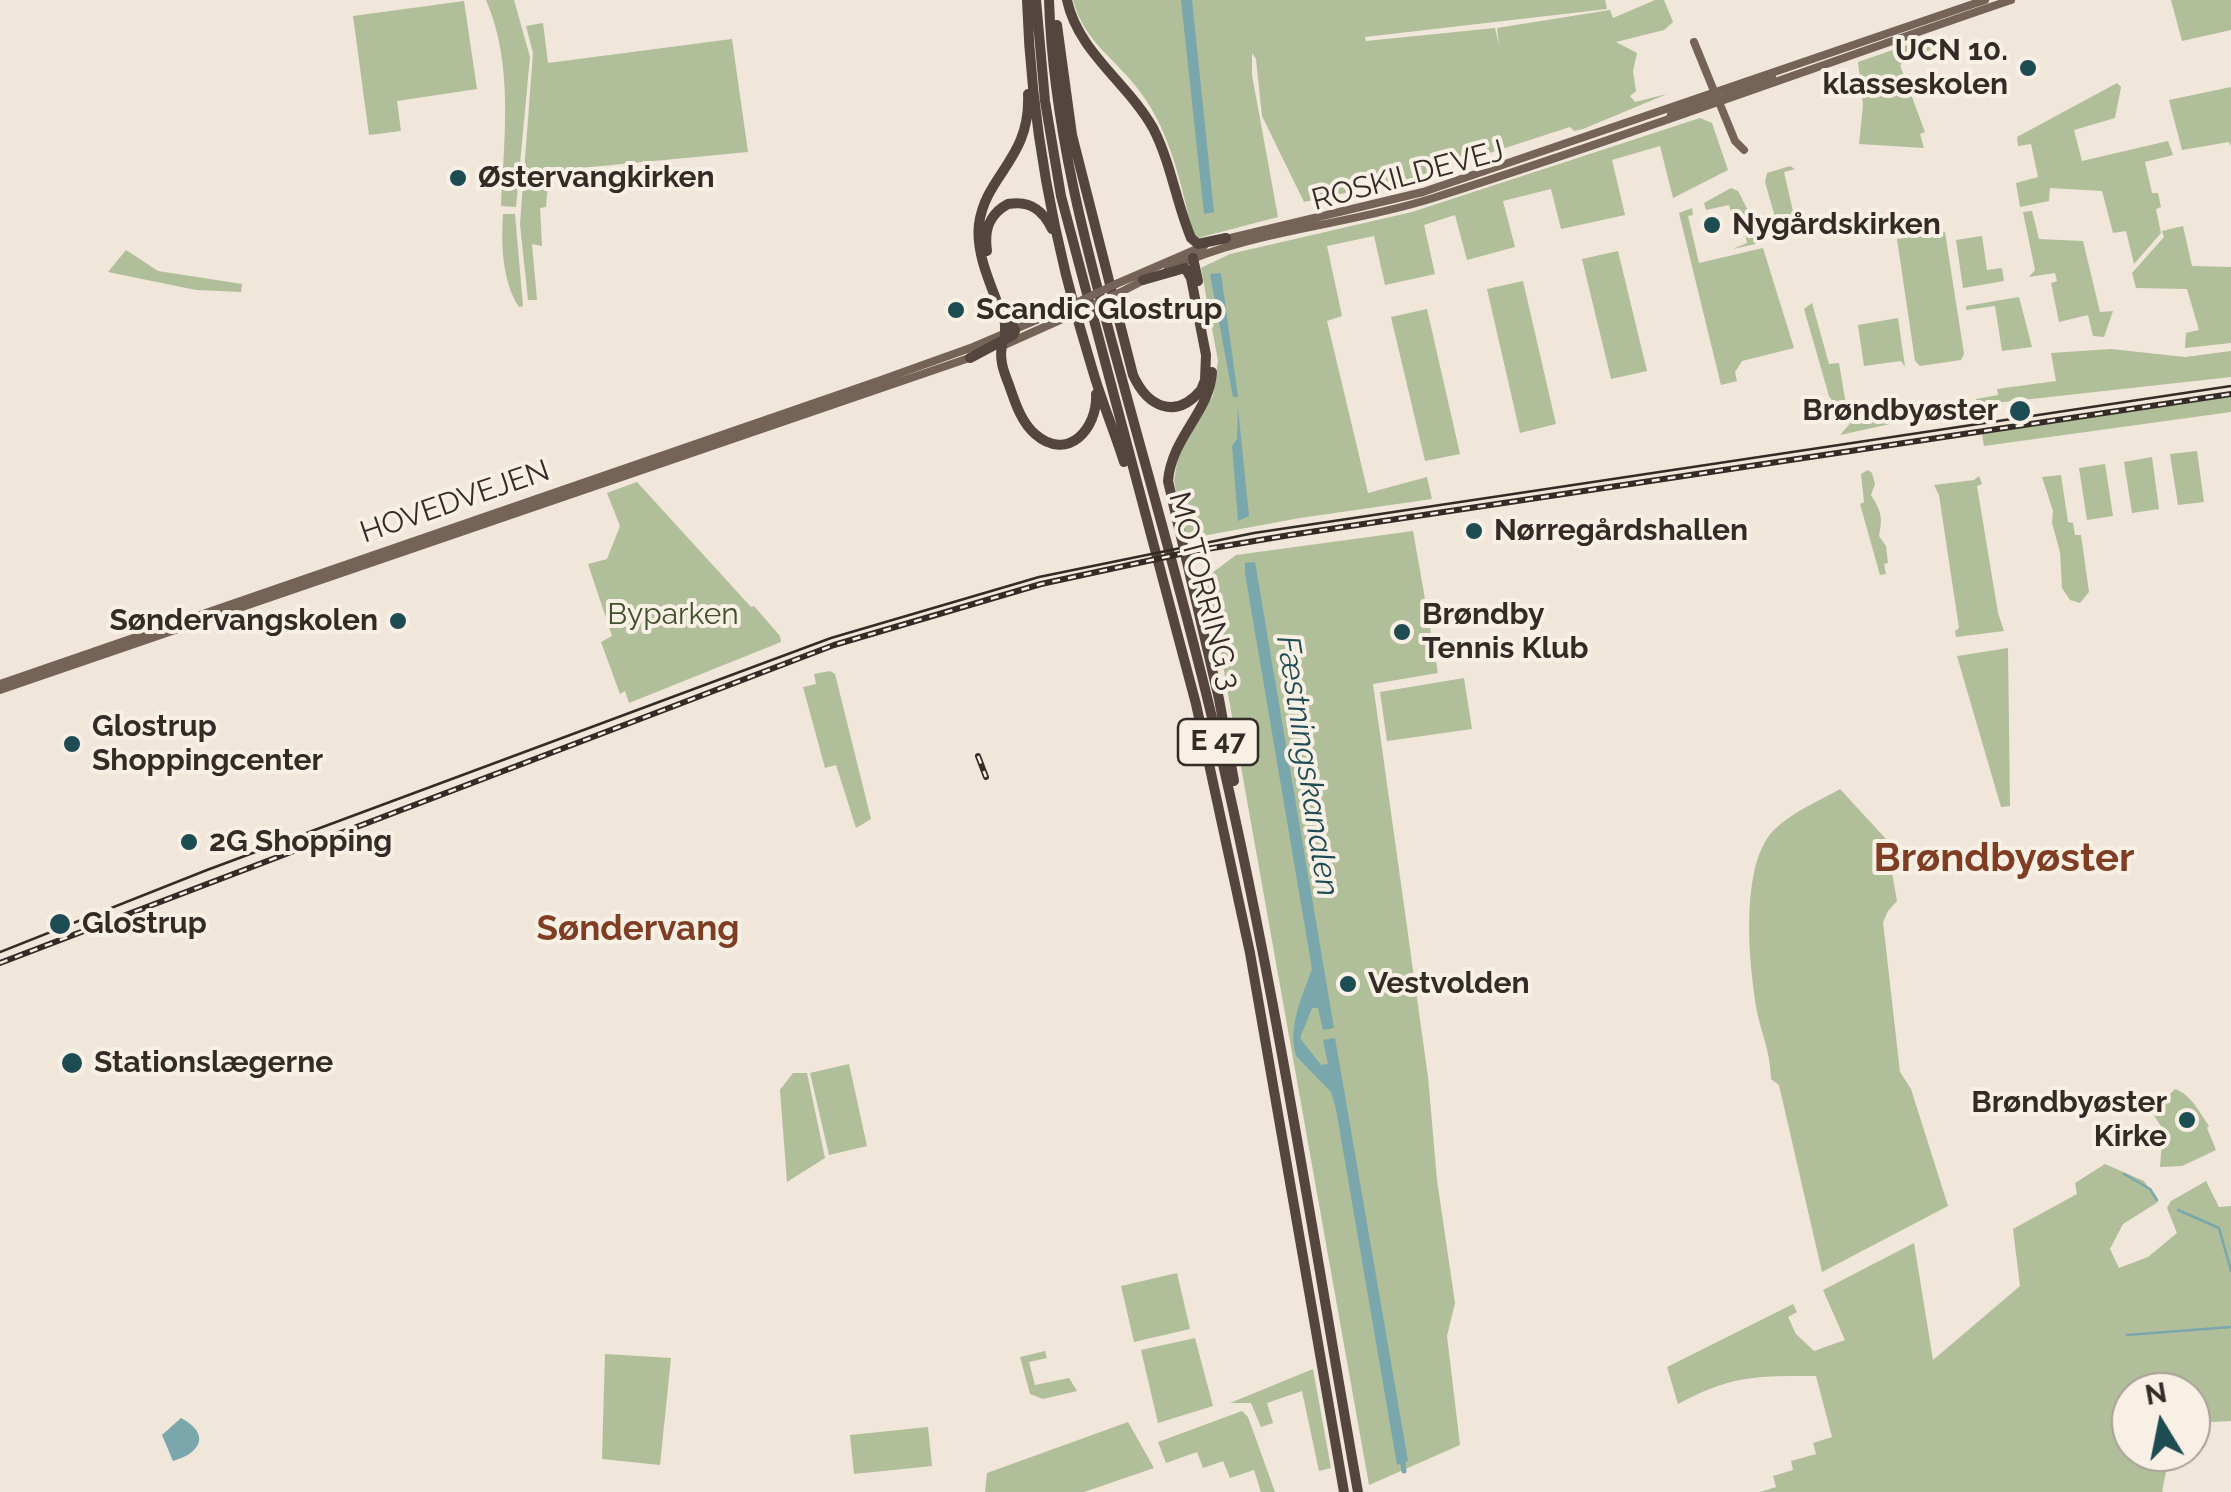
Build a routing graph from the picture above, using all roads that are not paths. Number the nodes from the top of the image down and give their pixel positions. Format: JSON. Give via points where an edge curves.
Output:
{"nodes":[{"id":1,"x":1027,"y":0,"type":"edge"},
{"id":2,"x":1036,"y":0,"type":"edge"},
{"id":3,"x":1050,"y":0,"type":"edge"},
{"id":4,"x":1067,"y":0,"type":"edge"},
{"id":5,"x":1985,"y":0,"type":"edge"},
{"id":6,"x":2010,"y":0,"type":"edge"},
{"id":7,"x":1694,"y":42,"type":"dead end"},
{"id":8,"x":1030,"y":48,"type":"junction"},
{"id":9,"x":1717,"y":97,"type":"junction"},
{"id":10,"x":1744,"y":150,"type":"dead end"},
{"id":11,"x":1226,"y":238,"type":"junction"},
{"id":12,"x":1061,"y":253,"type":"junction"},
{"id":13,"x":1188,"y":256,"type":"junction"},
{"id":14,"x":1144,"y":280,"type":"junction"},
{"id":15,"x":1118,"y":288,"type":"junction"},
{"id":16,"x":1068,"y":312,"type":"junction"},
{"id":17,"x":1008,"y":337,"type":"junction"},
{"id":18,"x":970,"y":358,"type":"junction"},
{"id":19,"x":925,"y":364,"type":"joint"},
{"id":20,"x":1092,"y":368,"type":"junction"},
{"id":21,"x":824,"y":409,"type":"joint"},
{"id":22,"x":1146,"y":518,"type":"junction"},
{"id":23,"x":337,"y":566,"type":"junction"},
{"id":24,"x":288,"y":592,"type":"junction"},
{"id":25,"x":0,"y":687,"type":"edge"},
{"id":26,"x":1242,"y":847,"type":"junction"},
{"id":27,"x":1344,"y":1492,"type":"edge"},
{"id":28,"x":1358,"y":1492,"type":"edge"}],
"edges":[{"from":1,"to":8,"type":"highway"},
{"from":2,"to":22,"type":"highway","name":"MOTORRING 3","number":"E 47","via":[[1062,196]]},
{"from":3,"to":14,"type":"highway","via":[[1072,135],[1133,374],[1146,398],[1178,406],[1201,390],[1207,368],[1191,278],[1184,268]]},
{"from":3,"to":26,"type":"highway","name":"MOTORRING 3","number":"E 47","via":[[1058,98],[1078,209]]},
{"from":4,"to":11,"type":"highway","via":[[1081,36],[1153,128],[1191,238],[1198,244]]},
{"from":5,"to":9,"type":"main road"},
{"from":6,"to":9,"type":"main road","name":"ROSKILDEVEJ"},
{"from":7,"to":9,"type":"main road"},
{"from":8,"to":12,"type":"highway"},
{"from":8,"to":17,"type":"highway","via":[[1027,125],[979,223],[981,253]]},
{"from":9,"to":10,"type":"main road"},
{"from":9,"to":11,"type":"main road","name":"ROSKILDEVEJ","via":[[1423,192]]},
{"from":9,"to":13,"type":"main road","name":"ROSKILDEVEJ","via":[[1425,200]]},
{"from":11,"to":13,"type":"main road","name":"ROSKILDEVEJ"},
{"from":12,"to":17,"type":"highway","via":[[1034,206],[1008,204],[994,214],[986,232],[988,255]]},
{"from":12,"to":20,"type":"highway"},
{"from":13,"to":14,"type":"main road","name":"ROSKILDEVEJ"},
{"from":13,"to":15,"type":"main road","name":"ROSKILDEVEJ"},
{"from":13,"to":26,"type":"highway","via":[[1211,352],[1212,386],[1174,453],[1169,490],[1219,699]]},
{"from":14,"to":15,"type":"main road","name":"ROSKILDEVEJ"},
{"from":15,"to":16,"type":"main road","name":"ROSKILDEVEJ","bridge":true},
{"from":16,"to":17,"type":"main road","name":"ROSKILDEVEJ"},
{"from":16,"to":17,"type":"main road","name":"ROSKILDEVEJ"},
{"from":17,"to":18,"type":"main road","name":"ROSKILDEVEJ"},
{"from":17,"to":18,"type":"highway"},
{"from":17,"to":19,"type":"main road","name":"ROSKILDEVEJ"},
{"from":17,"to":20,"type":"highway","via":[[1001,359],[1018,410],[1035,434],[1055,444],[1078,439],[1092,424]]},
{"from":18,"to":21,"type":"main road","name":"ROSKILDEVEJ"},
{"from":19,"to":23,"type":"main road","name":"HOVEDVEJEN"},
{"from":20,"to":22,"type":"highway"},
{"from":21,"to":24,"type":"main road","name":"HOVEDVEJEN"},
{"from":22,"to":27,"type":"highway","name":"MOTORRING 3","number":"E 47","via":[[1211,766],[1250,953]]},
{"from":23,"to":24,"type":"main road"},
{"from":23,"to":25,"type":"main road","name":"HOVEDVEJEN"},
{"from":24,"to":25,"type":"main road","name":"HOVEDVEJEN"},
{"from":26,"to":28,"type":"highway","name":"MOTORRING 3","number":"E 47"}]}
